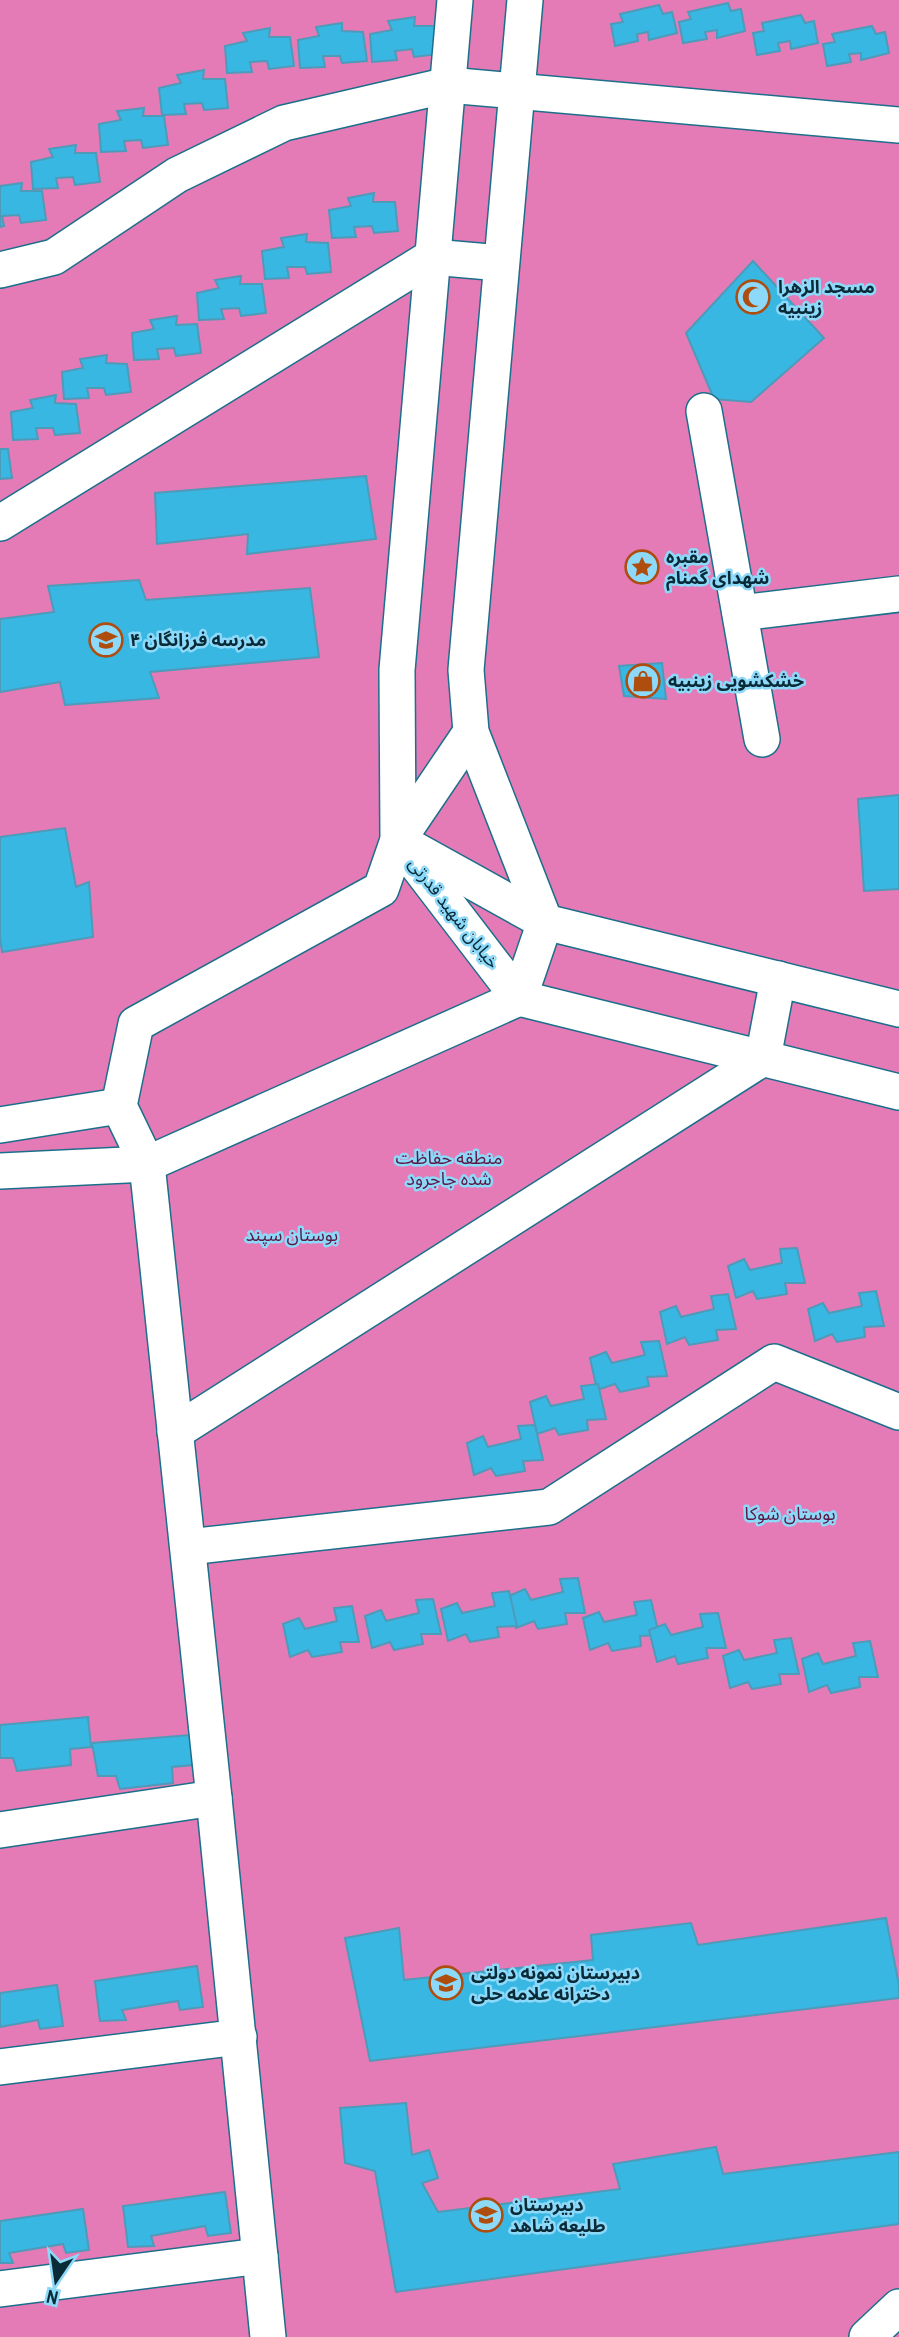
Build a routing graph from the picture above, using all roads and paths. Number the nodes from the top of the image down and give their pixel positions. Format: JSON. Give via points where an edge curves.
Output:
{"nodes":[{"id":1,"x":455,"y":0,"type":"edge"},
{"id":2,"x":524,"y":0,"type":"edge"},
{"id":3,"x":448,"y":85,"type":"junction"},
{"id":4,"x":517,"y":91,"type":"junction"},
{"id":5,"x":899,"y":125,"type":"edge"},
{"id":6,"x":432,"y":257,"type":"junction"},
{"id":7,"x":502,"y":263,"type":"junction"},
{"id":8,"x":0,"y":271,"type":"edge"},
{"id":9,"x":704,"y":411,"type":"dead end"},
{"id":10,"x":0,"y":523,"type":"edge"},
{"id":11,"x":899,"y":594,"type":"edge"},
{"id":12,"x":740,"y":613,"type":"junction"},
{"id":13,"x":471,"y":732,"type":"junction"},
{"id":14,"x":762,"y":739,"type":"dead end"},
{"id":15,"x":398,"y":840,"type":"junction"},
{"id":16,"x":545,"y":922,"type":"junction"},
{"id":17,"x":778,"y":979,"type":"junction"},
{"id":18,"x":520,"y":998,"type":"junction"},
{"id":19,"x":899,"y":1009,"type":"edge"},
{"id":20,"x":763,"y":1058,"type":"junction"},
{"id":21,"x":899,"y":1092,"type":"edge"},
{"id":22,"x":119,"y":1106,"type":"junction"},
{"id":23,"x":0,"y":1125,"type":"edge"},
{"id":24,"x":147,"y":1164,"type":"junction"},
{"id":25,"x":0,"y":1171,"type":"edge"},
{"id":26,"x":899,"y":1412,"type":"edge"},
{"id":27,"x":175,"y":1432,"type":"junction"},
{"id":28,"x":188,"y":1547,"type":"junction"},
{"id":29,"x":214,"y":1798,"type":"junction"},
{"id":30,"x":0,"y":1830,"type":"edge"},
{"id":31,"x":239,"y":2037,"type":"junction"},
{"id":32,"x":0,"y":2067,"type":"edge"},
{"id":33,"x":260,"y":2256,"type":"junction"},
{"id":34,"x":0,"y":2289,"type":"edge"},
{"id":35,"x":899,"y":2307,"type":"edge"},
{"id":36,"x":268,"y":2337,"type":"edge"},
{"id":37,"x":867,"y":2337,"type":"edge"}],
"edges":[{"from":1,"to":3,"type":"street"},
{"from":2,"to":4,"type":"street"},
{"from":3,"to":4,"type":"street"},
{"from":3,"to":6,"type":"street"},
{"from":3,"to":8,"type":"street","via":[[284,123],[177,175],[54,257]]},
{"from":4,"to":5,"type":"street"},
{"from":4,"to":7,"type":"street"},
{"from":6,"to":7,"type":"street"},
{"from":6,"to":10,"type":"street"},
{"from":6,"to":15,"type":"street","via":[[397,670]]},
{"from":7,"to":13,"type":"street","via":[[466,670]]},
{"from":9,"to":12,"type":"street"},
{"from":11,"to":12,"type":"street"},
{"from":12,"to":14,"type":"street"},
{"from":13,"to":15,"type":"street"},
{"from":13,"to":16,"type":"street"},
{"from":15,"to":16,"type":"street","name":"خیابان شهید قدرتی"},
{"from":15,"to":18,"type":"street","name":"خیابان شهید قدرتی"},
{"from":15,"to":22,"type":"street","via":[[381,888],[136,1024]]},
{"from":16,"to":17,"type":"street","name":"خیابان شهید قدرتی"},
{"from":16,"to":18,"type":"street"},
{"from":17,"to":19,"type":"street","name":"خیابان شهید قدرتی"},
{"from":17,"to":20,"type":"street"},
{"from":18,"to":20,"type":"street"},
{"from":18,"to":24,"type":"street"},
{"from":20,"to":21,"type":"street"},
{"from":20,"to":27,"type":"street"},
{"from":22,"to":23,"type":"street"},
{"from":22,"to":24,"type":"street"},
{"from":24,"to":25,"type":"street"},
{"from":24,"to":27,"type":"street"},
{"from":26,"to":28,"type":"street","via":[[774,1362],[549,1507]]},
{"from":27,"to":28,"type":"street"},
{"from":28,"to":29,"type":"street"},
{"from":29,"to":30,"type":"street"},
{"from":29,"to":31,"type":"street"},
{"from":31,"to":32,"type":"street"},
{"from":31,"to":33,"type":"street"},
{"from":33,"to":34,"type":"street"},
{"from":33,"to":36,"type":"street"},
{"from":35,"to":37,"type":"street"}]}
